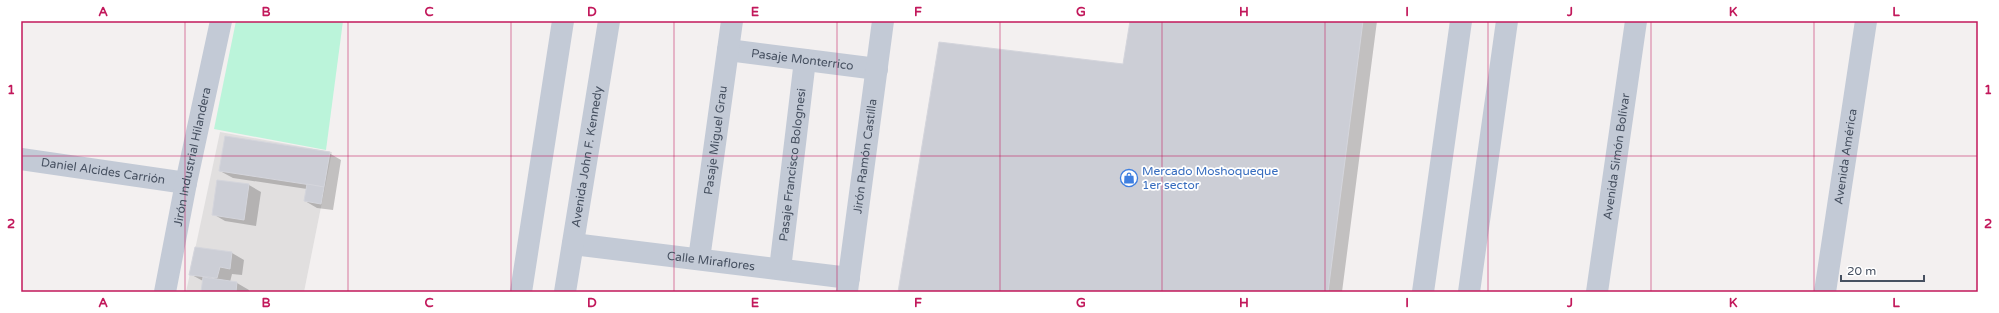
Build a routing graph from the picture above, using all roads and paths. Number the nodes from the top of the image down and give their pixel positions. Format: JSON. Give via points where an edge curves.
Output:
{"nodes":[{"id":1,"x":221,"y":21,"type":"edge"},
{"id":2,"x":563,"y":21,"type":"edge"},
{"id":3,"x":609,"y":21,"type":"edge"},
{"id":4,"x":732,"y":21,"type":"edge"},
{"id":5,"x":883,"y":21,"type":"edge"},
{"id":6,"x":1461,"y":21,"type":"edge"},
{"id":7,"x":1508,"y":21,"type":"edge"},
{"id":8,"x":1636,"y":21,"type":"edge"},
{"id":9,"x":1866,"y":21,"type":"edge"},
{"id":10,"x":728,"y":50,"type":"junction"},
{"id":11,"x":805,"y":60,"type":"junction"},
{"id":12,"x":876,"y":69,"type":"junction"},
{"id":13,"x":21,"y":159,"type":"edge"},
{"id":14,"x":186,"y":183,"type":"junction"},
{"id":15,"x":573,"y":244,"type":"junction"},
{"id":16,"x":699,"y":258,"type":"junction"},
{"id":17,"x":780,"y":269,"type":"junction"},
{"id":18,"x":848,"y":285,"type":"edge"},
{"id":19,"x":165,"y":292,"type":"edge"},
{"id":20,"x":521,"y":292,"type":"edge"},
{"id":21,"x":565,"y":292,"type":"edge"},
{"id":22,"x":1422,"y":292,"type":"edge"},
{"id":23,"x":1469,"y":292,"type":"edge"},
{"id":24,"x":1597,"y":292,"type":"edge"},
{"id":25,"x":1825,"y":292,"type":"edge"}],
"edges":[{"from":1,"to":14,"type":"street","name":"Jirón Industrial Hilandera"},
{"from":2,"to":20,"type":"street"},
{"from":3,"to":15,"type":"street","name":"Avenida John F. Kennedy"},
{"from":4,"to":10,"type":"street","name":"Pasaje Miguel Grau"},
{"from":5,"to":12,"type":"street","name":"Jirón Ramón Castilla"},
{"from":6,"to":22,"type":"street"},
{"from":7,"to":23,"type":"street"},
{"from":8,"to":24,"type":"street","name":"Avenida Simón Bolívar"},
{"from":9,"to":25,"type":"street","name":"Avenida América"},
{"from":10,"to":11,"type":"street","name":"Pasaje Monterrico"},
{"from":10,"to":16,"type":"street","name":"Pasaje Miguel Grau"},
{"from":11,"to":12,"type":"street","name":"Pasaje Monterrico"},
{"from":11,"to":17,"type":"street","name":"Pasaje Francisco Bolognesi"},
{"from":12,"to":18,"type":"street","name":"Jirón Ramón Castilla"},
{"from":13,"to":14,"type":"street","name":"Daniel Alcides Carrión"},
{"from":14,"to":19,"type":"street","name":"Jirón Industrial Hilandera"},
{"from":15,"to":16,"type":"street","name":"Calle Miraflores"},
{"from":15,"to":21,"type":"street","name":"Avenida John F. Kennedy"},
{"from":16,"to":17,"type":"street","name":"Calle Miraflores"},
{"from":17,"to":18,"type":"street","name":"Calle Miraflores"}]}
